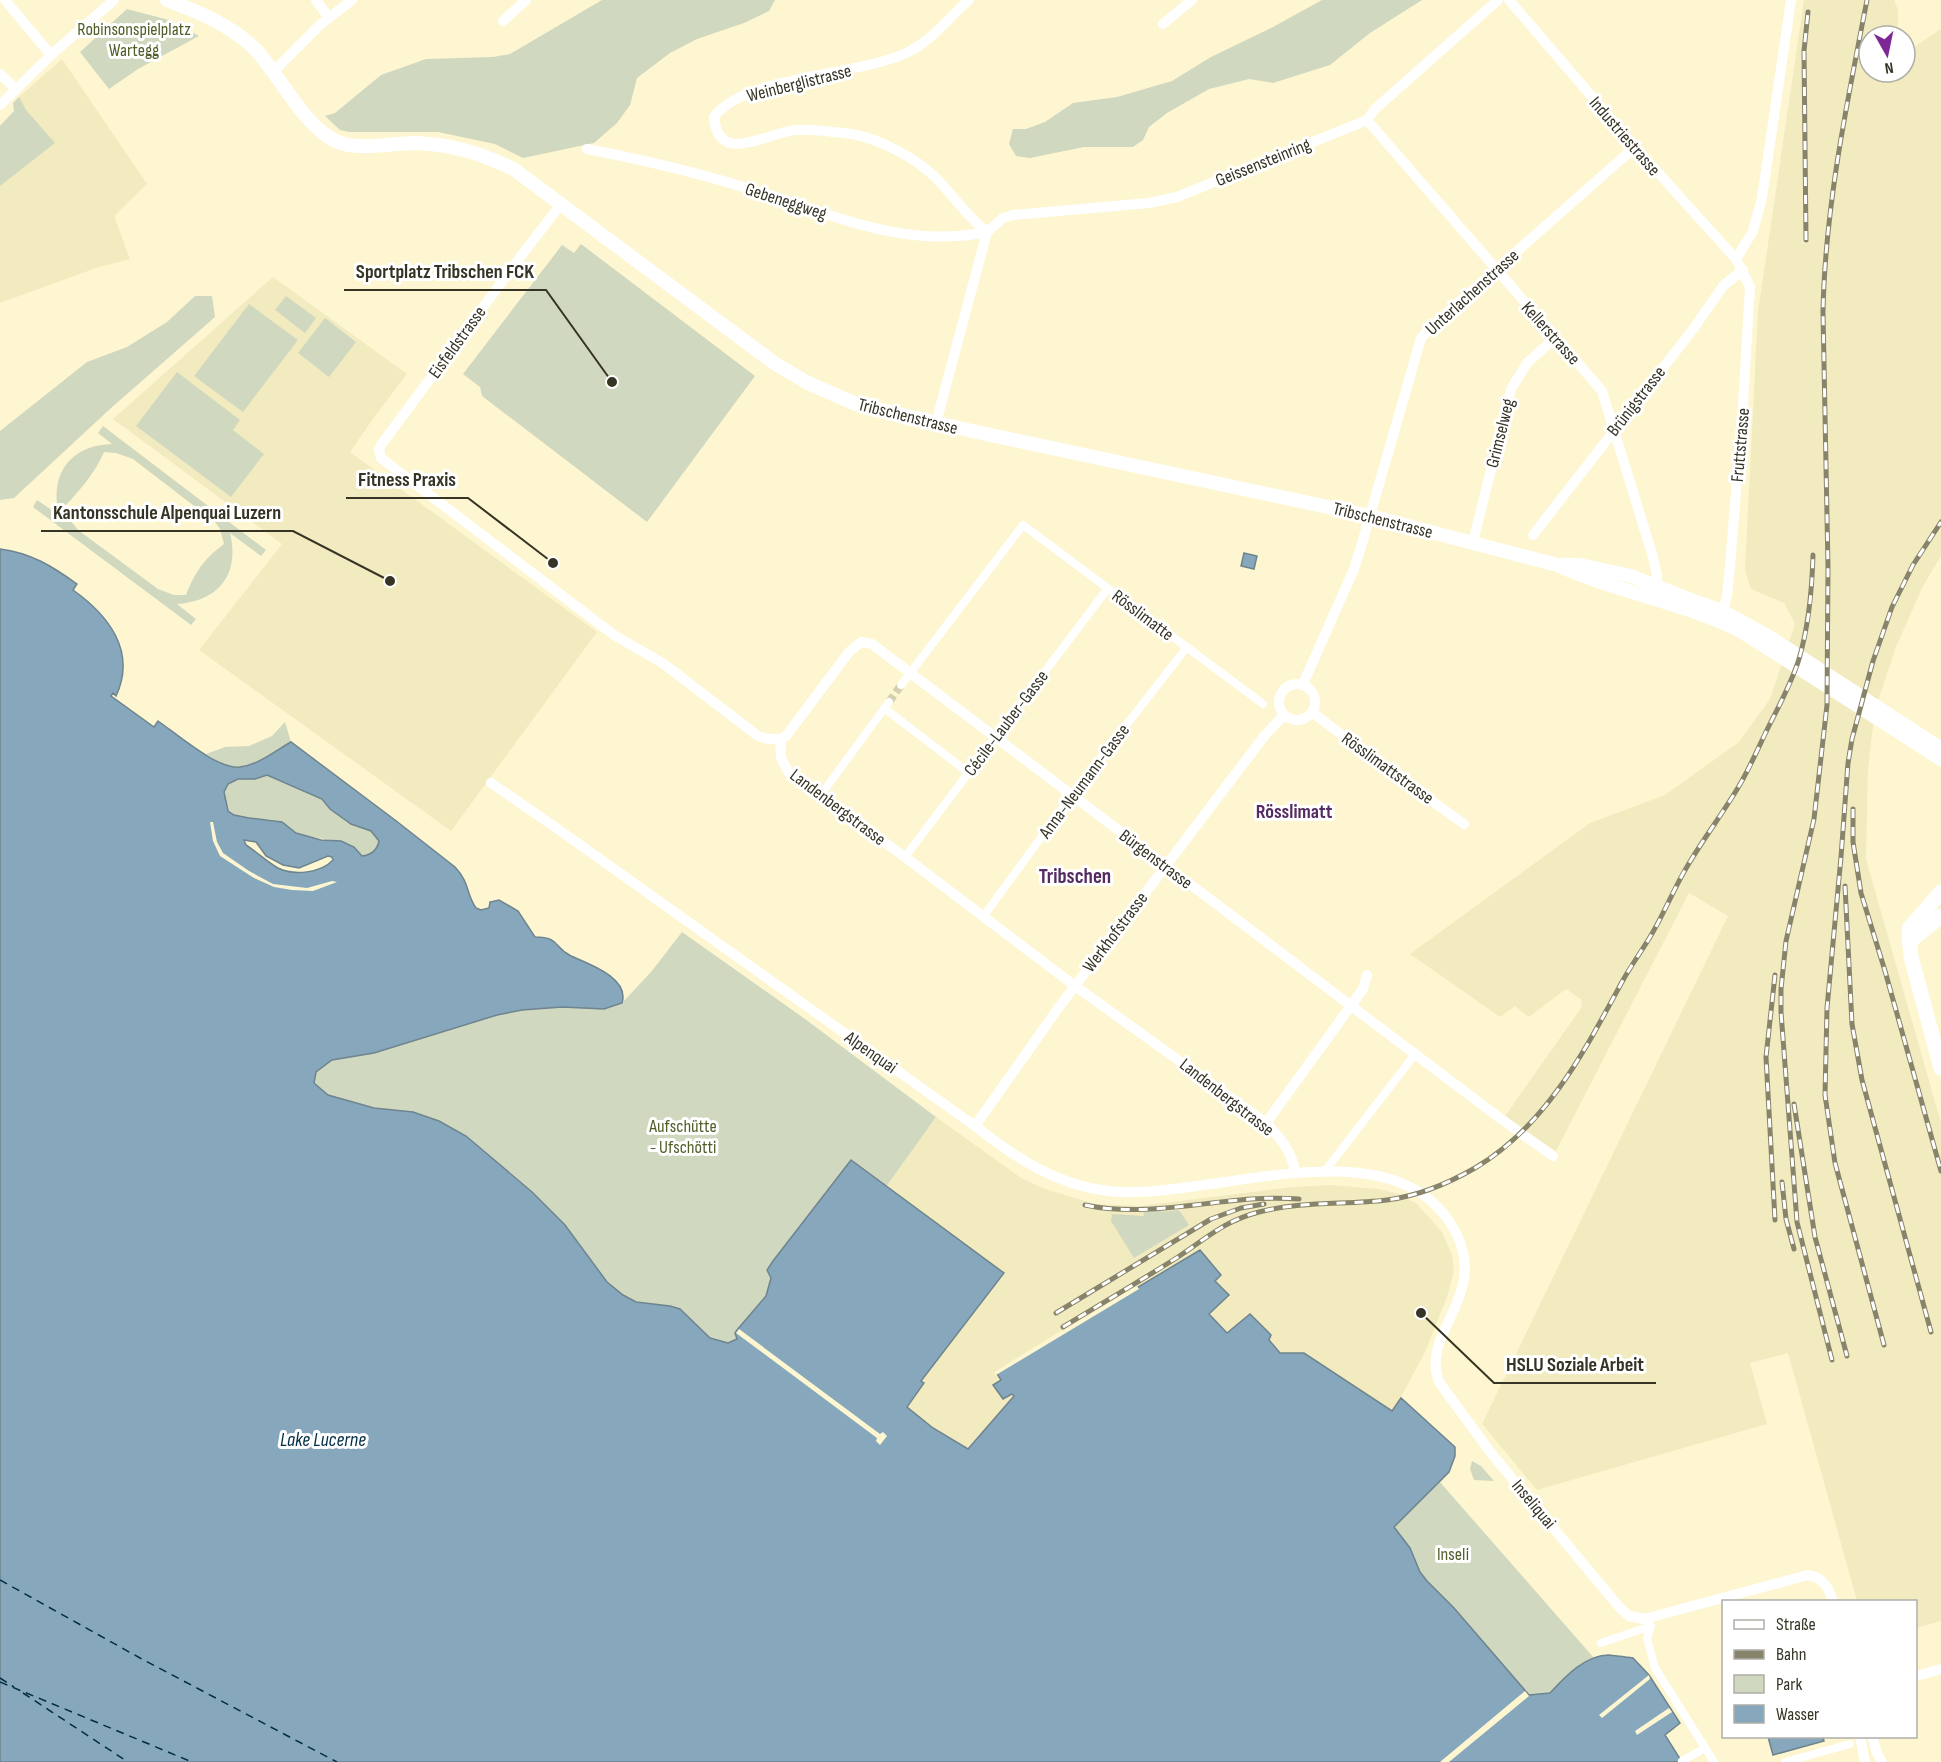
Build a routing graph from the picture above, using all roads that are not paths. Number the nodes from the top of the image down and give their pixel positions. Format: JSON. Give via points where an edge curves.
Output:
{"nodes":[{"id":1,"x":5,"y":0,"type":"edge"},
{"id":2,"x":114,"y":0,"type":"edge"},
{"id":3,"x":167,"y":0,"type":"edge"},
{"id":4,"x":316,"y":0,"type":"edge"},
{"id":5,"x":352,"y":0,"type":"edge"},
{"id":6,"x":525,"y":0,"type":"edge"},
{"id":7,"x":1192,"y":0,"type":"edge"},
{"id":8,"x":1498,"y":0,"type":"edge"},
{"id":9,"x":1509,"y":0,"type":"edge"},
{"id":10,"x":1791,"y":0,"type":"edge"},
{"id":11,"x":965,"y":1,"type":"edge"},
{"id":12,"x":328,"y":18,"type":"junction"},
{"id":13,"x":504,"y":21,"type":"dead end"},
{"id":14,"x":1163,"y":24,"type":"dead end"},
{"id":15,"x":51,"y":55,"type":"junction"},
{"id":16,"x":273,"y":72,"type":"junction"},
{"id":17,"x":0,"y":74,"type":"edge"},
{"id":18,"x":16,"y":89,"type":"junction"},
{"id":19,"x":0,"y":105,"type":"edge"},
{"id":20,"x":1367,"y":120,"type":"junction"},
{"id":21,"x":1635,"y":147,"type":"junction"},
{"id":22,"x":587,"y":148,"type":"dead end"},
{"id":23,"x":562,"y":203,"type":"junction"},
{"id":24,"x":987,"y":232,"type":"junction"},
{"id":25,"x":1736,"y":259,"type":"junction"},
{"id":26,"x":1743,"y":270,"type":"junction"},
{"id":27,"x":1496,"y":271,"type":"junction"},
{"id":28,"x":1555,"y":338,"type":"junction"},
{"id":29,"x":936,"y":423,"type":"junction"},
{"id":30,"x":1614,"y":429,"type":"junction"},
{"id":31,"x":1370,"y":516,"type":"junction"},
{"id":32,"x":1533,"y":535,"type":"dead end"},
{"id":33,"x":1473,"y":542,"type":"junction"},
{"id":34,"x":1557,"y":565,"type":"junction"},
{"id":35,"x":1656,"y":586,"type":"junction"},
{"id":36,"x":1108,"y":588,"type":"junction"},
{"id":37,"x":1721,"y":616,"type":"junction"},
{"id":38,"x":1186,"y":647,"type":"junction"},
{"id":39,"x":911,"y":673,"type":"junction"},
{"id":40,"x":1303,"y":684,"type":"junction"},
{"id":41,"x":901,"y":685,"type":"tunnel mouth"},
{"id":42,"x":1263,"y":704,"type":"dead end"},
{"id":43,"x":1312,"y":712,"type":"junction"},
{"id":44,"x":1284,"y":715,"type":"junction"},
{"id":45,"x":1886,"y":718,"type":"junction"},
{"id":46,"x":996,"y":737,"type":"junction"},
{"id":47,"x":780,"y":739,"type":"junction"},
{"id":48,"x":1941,"y":749,"type":"edge"},
{"id":49,"x":1941,"y":759,"type":"edge"},
{"id":50,"x":969,"y":773,"type":"junction"},
{"id":51,"x":491,"y":783,"type":"dead end"},
{"id":52,"x":1072,"y":795,"type":"junction"},
{"id":53,"x":820,"y":796,"type":"junction"},
{"id":54,"x":1464,"y":824,"type":"dead end"},
{"id":55,"x":905,"y":858,"type":"junction"},
{"id":56,"x":1165,"y":866,"type":"junction"},
{"id":57,"x":1941,"y":892,"type":"edge"},
{"id":58,"x":983,"y":917,"type":"junction"},
{"id":59,"x":1940,"y":918,"type":"edge"},
{"id":60,"x":1909,"y":942,"type":"junction"},
{"id":61,"x":1367,"y":975,"type":"dead end"},
{"id":62,"x":1075,"y":986,"type":"junction"},
{"id":63,"x":1351,"y":1005,"type":"junction"},
{"id":64,"x":1416,"y":1053,"type":"junction"},
{"id":65,"x":1940,"y":1061,"type":"edge"},
{"id":66,"x":1266,"y":1123,"type":"junction"},
{"id":67,"x":975,"y":1126,"type":"junction"},
{"id":68,"x":1553,"y":1156,"type":"dead end"},
{"id":69,"x":1325,"y":1171,"type":"junction"},
{"id":70,"x":1295,"y":1172,"type":"junction"},
{"id":71,"x":1443,"y":1389,"type":"joint"},
{"id":72,"x":1832,"y":1600,"type":"edge"},
{"id":73,"x":1601,"y":1643,"type":"dead end"},
{"id":74,"x":1941,"y":1669,"type":"edge"},
{"id":75,"x":1917,"y":1676,"type":"edge"},
{"id":76,"x":1860,"y":1738,"type":"edge"},
{"id":77,"x":1872,"y":1738,"type":"edge"},
{"id":78,"x":1850,"y":1744,"type":"dead end"},
{"id":79,"x":1705,"y":1748,"type":"junction"},
{"id":80,"x":1682,"y":1761,"type":"edge"},
{"id":81,"x":1714,"y":1762,"type":"edge"},
{"id":82,"x":1785,"y":1762,"type":"edge"},
{"id":83,"x":1865,"y":1762,"type":"edge"},
{"id":84,"x":1882,"y":1762,"type":"edge"}],
"edges":[{"from":1,"to":15,"type":"street"},
{"from":2,"to":15,"type":"street"},
{"from":3,"to":16,"type":"street","via":[[242,37]]},
{"from":4,"to":12,"type":"street"},
{"from":5,"to":12,"type":"street"},
{"from":6,"to":13,"type":"street"},
{"from":7,"to":14,"type":"street"},
{"from":8,"to":20,"type":"street","name":"Geissensteinring"},
{"from":9,"to":21,"type":"street","name":"Industriestrasse"},
{"from":10,"to":25,"type":"street","via":[[1762,198],[1753,231]]},
{"from":11,"to":24,"type":"street","name":"Weinberglistrasse","via":[[940,29],[908,52],[868,67],[798,80],[730,101],[714,117],[715,128],[730,144],[795,130],[868,138],[918,162]]},
{"from":12,"to":16,"type":"street"},
{"from":15,"to":18,"type":"street"},
{"from":16,"to":23,"type":"street","name":"Tribschenstrasse","via":[[310,121],[338,142],[351,146],[416,143],[479,154],[515,170]]},
{"from":17,"to":18,"type":"street"},
{"from":18,"to":19,"type":"street"},
{"from":20,"to":24,"type":"street","name":"Geissensteinring","via":[[1177,197],[1013,215]]},
{"from":20,"to":27,"type":"street","name":"Kellerstrasse"},
{"from":21,"to":25,"type":"street","name":"Industriestrasse"},
{"from":21,"to":27,"type":"street","name":"Unterlachenstrasse"},
{"from":22,"to":24,"type":"street","name":"Gebeneggweg","via":[[691,172],[889,233]]},
{"from":23,"to":29,"type":"street","name":"Tribschenstrasse","via":[[774,363],[808,383],[850,402]]},
{"from":23,"to":47,"type":"street","name":"Eisfeldstrasse","via":[[381,445],[380,454],[383,461],[614,635],[664,664],[758,736]]},
{"from":24,"to":29,"type":"street"},
{"from":25,"to":26,"type":"street","name":"Industriestrasse"},
{"from":26,"to":30,"type":"street","name":"Brünigstrasse","via":[[1723,286]]},
{"from":26,"to":37,"type":"street","name":"Fruttstrasse","via":[[1750,287],[1750,308],[1727,596]]},
{"from":27,"to":28,"type":"street","name":"Kellerstrasse"},
{"from":27,"to":31,"type":"street","name":"Unterlachenstrasse","via":[[1421,338]]},
{"from":28,"to":30,"type":"street","name":"Kellerstrasse","via":[[1602,391]]},
{"from":28,"to":33,"type":"street","name":"Grimselweg","via":[[1527,363],[1511,389]]},
{"from":29,"to":31,"type":"street","name":"Tribschenstrasse"},
{"from":30,"to":32,"type":"street","name":"Brünigstrasse"},
{"from":30,"to":35,"type":"street","name":"Kellerstrasse","via":[[1653,557]]},
{"from":31,"to":33,"type":"street","name":"Tribschenstrasse"},
{"from":31,"to":40,"type":"street","via":[[1354,569]]},
{"from":33,"to":34,"type":"street","name":"Tribschenstrasse"},
{"from":34,"to":35,"type":"street","name":"Tribschenstrasse","via":[[1580,565]]},
{"from":34,"to":37,"type":"street","name":"Tribschenstrasse"},
{"from":35,"to":37,"type":"street","name":"Tribschenstrasse"},
{"from":36,"to":38,"type":"street","name":"Rösslimatte"},
{"from":36,"to":39,"type":"street","name":"Rösslimatte","via":[[1023,525]]},
{"from":36,"to":46,"type":"street","name":"Cécile-Lauber-Gasse"},
{"from":37,"to":45,"type":"street","name":"Tribschenstrasse"},
{"from":38,"to":42,"type":"street","name":"Rösslimatte"},
{"from":38,"to":52,"type":"street","name":"Anna-Neumann-Gasse"},
{"from":39,"to":41,"type":"street"},
{"from":39,"to":46,"type":"street","name":"Bürgenstrasse"},
{"from":39,"to":47,"type":"street","name":"Bürgenstrasse","via":[[872,644],[861,642]]},
{"from":40,"to":43,"type":"street","via":[[1316,701]]},
{"from":40,"to":44,"type":"street","via":[[1291,684],[1282,690],[1278,702]]},
{"from":43,"to":44,"type":"street","via":[[1298,720]]},
{"from":43,"to":54,"type":"street","name":"Rösslimattstrasse"},
{"from":44,"to":56,"type":"street","name":"Werkhofstrasse"},
{"from":45,"to":48,"type":"street"},
{"from":45,"to":49,"type":"street"},
{"from":46,"to":50,"type":"street","name":"Cécile-Lauber-Gasse"},
{"from":46,"to":52,"type":"street","name":"Bürgenstrasse"},
{"from":47,"to":53,"type":"street","name":"Landenbergstrasse","via":[[781,758],[789,773]]},
{"from":50,"to":53,"type":"street","via":[[886,705]]},
{"from":50,"to":55,"type":"street","name":"Cécile-Lauber-Gasse"},
{"from":51,"to":67,"type":"street","name":"Alpenquai"},
{"from":52,"to":56,"type":"street","name":"Bürgenstrasse"},
{"from":52,"to":58,"type":"street","name":"Anna-Neumann-Gasse"},
{"from":53,"to":55,"type":"street","name":"Landenbergstrasse"},
{"from":55,"to":58,"type":"street","name":"Landenbergstrasse"},
{"from":56,"to":62,"type":"street","name":"Werkhofstrasse"},
{"from":56,"to":63,"type":"street","name":"Bürgenstrasse"},
{"from":57,"to":60,"type":"main road","via":[[1910,929]]},
{"from":58,"to":62,"type":"street","name":"Landenbergstrasse"},
{"from":59,"to":60,"type":"main road"},
{"from":60,"to":65,"type":"main road"},
{"from":61,"to":63,"type":"street","via":[[1364,989]]},
{"from":62,"to":66,"type":"street","name":"Landenbergstrasse"},
{"from":62,"to":67,"type":"street","name":"Werkhofstrasse"},
{"from":63,"to":64,"type":"street","name":"Bürgenstrasse"},
{"from":63,"to":66,"type":"street"},
{"from":64,"to":68,"type":"street","name":"Bürgenstrasse"},
{"from":64,"to":69,"type":"street"},
{"from":66,"to":70,"type":"street","name":"Landenbergstrasse","via":[[1285,1144]]},
{"from":67,"to":70,"type":"street","name":"Alpenquai","via":[[1036,1170],[1106,1191],[1162,1191]]},
{"from":69,"to":70,"type":"street","name":"Alpenquai"},
{"from":69,"to":71,"type":"street","name":"Alpenquai","via":[[1379,1177],[1407,1185],[1433,1202],[1448,1219],[1463,1254],[1465,1277],[1436,1351],[1435,1372]]},
{"from":71,"to":72,"type":"street","name":"Inseliquai","via":[[1506,1471],[1629,1616],[1644,1619],[1800,1576],[1822,1580]]},
{"from":73,"to":79,"type":"street","via":[[1617,1634],[1651,1626],[1647,1638],[1654,1675]]},
{"from":74,"to":75,"type":"street"},
{"from":76,"to":83,"type":"street"},
{"from":77,"to":84,"type":"street"},
{"from":78,"to":82,"type":"street"},
{"from":79,"to":80,"type":"street"},
{"from":79,"to":81,"type":"street"}]}
